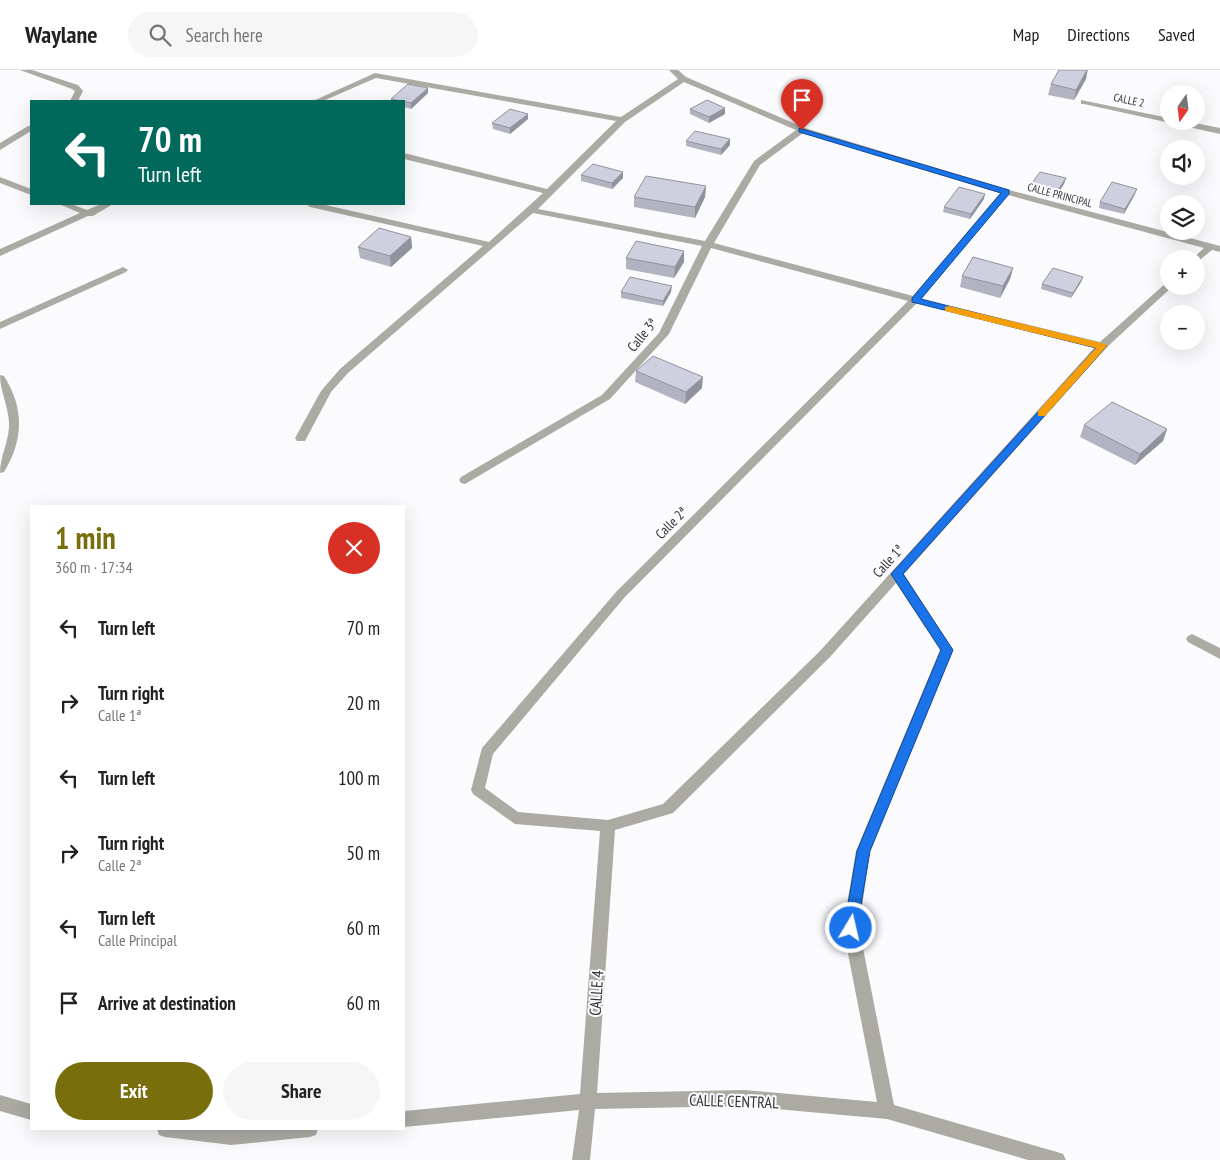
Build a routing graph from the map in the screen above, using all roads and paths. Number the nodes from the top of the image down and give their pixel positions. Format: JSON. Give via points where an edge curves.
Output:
{"nodes":[{"id":1,"x":24,"y":70,"type":"edge"},
{"id":2,"x":674,"y":70,"type":"edge"},
{"id":3,"x":683,"y":79,"type":"junction"},
{"id":4,"x":74,"y":100,"type":"edge"},
{"id":5,"x":319,"y":100,"type":"edge"},
{"id":6,"x":1084,"y":102,"type":"dead end"},
{"id":7,"x":1160,"y":119,"type":"edge"},
{"id":8,"x":622,"y":120,"type":"junction"},
{"id":9,"x":30,"y":129,"type":"edge"},
{"id":10,"x":1205,"y":129,"type":"edge"},
{"id":11,"x":802,"y":130,"type":"junction"},
{"id":12,"x":1220,"y":132,"type":"edge"},
{"id":13,"x":0,"y":147,"type":"edge"},
{"id":14,"x":405,"y":156,"type":"edge"},
{"id":15,"x":0,"y":180,"type":"edge"},
{"id":16,"x":30,"y":192,"type":"edge"},
{"id":17,"x":550,"y":192,"type":"junction"},
{"id":18,"x":1006,"y":192,"type":"junction"},
{"id":19,"x":66,"y":205,"type":"edge"},
{"id":20,"x":106,"y":205,"type":"edge"},
{"id":21,"x":314,"y":205,"type":"edge"},
{"id":22,"x":531,"y":210,"type":"junction"},
{"id":23,"x":90,"y":214,"type":"junction"},
{"id":24,"x":708,"y":244,"type":"junction"},
{"id":25,"x":491,"y":245,"type":"junction"},
{"id":26,"x":1215,"y":248,"type":"edge"},
{"id":27,"x":0,"y":253,"type":"edge"},
{"id":28,"x":123,"y":270,"type":"dead end"},
{"id":29,"x":1160,"y":293,"type":"edge"},
{"id":30,"x":915,"y":300,"type":"junction"},
{"id":31,"x":0,"y":326,"type":"edge"},
{"id":32,"x":1102,"y":346,"type":"junction"},
{"id":33,"x":0,"y":378,"type":"edge"},
{"id":34,"x":301,"y":438,"type":"dead end"},
{"id":35,"x":0,"y":469,"type":"edge"},
{"id":36,"x":465,"y":480,"type":"dead end"},
{"id":37,"x":897,"y":574,"type":"junction"},
{"id":38,"x":1192,"y":639,"type":"dead end"},
{"id":39,"x":1220,"y":654,"type":"edge"},
{"id":40,"x":608,"y":826,"type":"junction"},
{"id":41,"x":588,"y":1101,"type":"junction"},
{"id":42,"x":0,"y":1103,"type":"edge"},
{"id":43,"x":887,"y":1111,"type":"junction"},
{"id":44,"x":30,"y":1112,"type":"edge"},
{"id":45,"x":405,"y":1119,"type":"edge"},
{"id":46,"x":173,"y":1130,"type":"edge"},
{"id":47,"x":300,"y":1130,"type":"edge"},
{"id":48,"x":582,"y":1160,"type":"edge"},
{"id":49,"x":1057,"y":1160,"type":"edge"}],
"edges":[{"from":1,"to":4,"type":"street","via":[[74,87],[79,91]]},
{"from":2,"to":3,"type":"street","name":"CALLE PRINCIPAL"},
{"from":3,"to":8,"type":"street"},
{"from":3,"to":11,"type":"street","name":"CALLE PRINCIPAL"},
{"from":5,"to":8,"type":"street","via":[[375,75]]},
{"from":6,"to":7,"type":"street","name":"CALLE 2"},
{"from":8,"to":17,"type":"street"},
{"from":9,"to":13,"type":"street"},
{"from":10,"to":12,"type":"street","name":"CALLE 2"},
{"from":11,"to":18,"type":"street","name":"CALLE PRINCIPAL"},
{"from":11,"to":24,"type":"street","name":"Calle 3ª","via":[[757,163]]},
{"from":14,"to":17,"type":"street"},
{"from":15,"to":16,"type":"street"},
{"from":17,"to":22,"type":"street"},
{"from":18,"to":26,"type":"street","name":"CALLE PRINCIPAL"},
{"from":18,"to":30,"type":"street","name":"Calle 2ª"},
{"from":19,"to":23,"type":"street"},
{"from":20,"to":23,"type":"street"},
{"from":21,"to":25,"type":"street"},
{"from":22,"to":24,"type":"street"},
{"from":22,"to":25,"type":"street"},
{"from":23,"to":27,"type":"street"},
{"from":24,"to":30,"type":"street"},
{"from":24,"to":36,"type":"street","name":"Calle 3ª","via":[[664,334],[606,397]]},
{"from":25,"to":34,"type":"street","via":[[344,371],[326,391]]},
{"from":28,"to":31,"type":"street"},
{"from":29,"to":32,"type":"street","name":"Calle 1ª"},
{"from":30,"to":32,"type":"street"},
{"from":30,"to":40,"type":"street","name":"Calle 2ª","via":[[620,595],[488,752],[478,790],[515,818]]},
{"from":32,"to":37,"type":"street","name":"Calle 1ª"},
{"from":33,"to":35,"type":"street","via":[[10,395],[16,422],[10,453]]},
{"from":37,"to":40,"type":"street","name":"Calle 1ª","via":[[825,654],[668,809]]},
{"from":37,"to":43,"type":"street","via":[[947,650],[863,851],[851,928]]},
{"from":38,"to":39,"type":"street"},
{"from":40,"to":41,"type":"street","name":"CALLE 4"},
{"from":41,"to":43,"type":"street","name":"CALLE CENTRAL","via":[[744,1098]]},
{"from":41,"to":45,"type":"street","name":"CALLE CENTRAL"},
{"from":41,"to":48,"type":"street","name":"CALLE 4"},
{"from":42,"to":44,"type":"street"},
{"from":43,"to":49,"type":"street","name":"CALLE CENTRAL"},
{"from":46,"to":47,"type":"street","via":[[231,1137]]}]}
